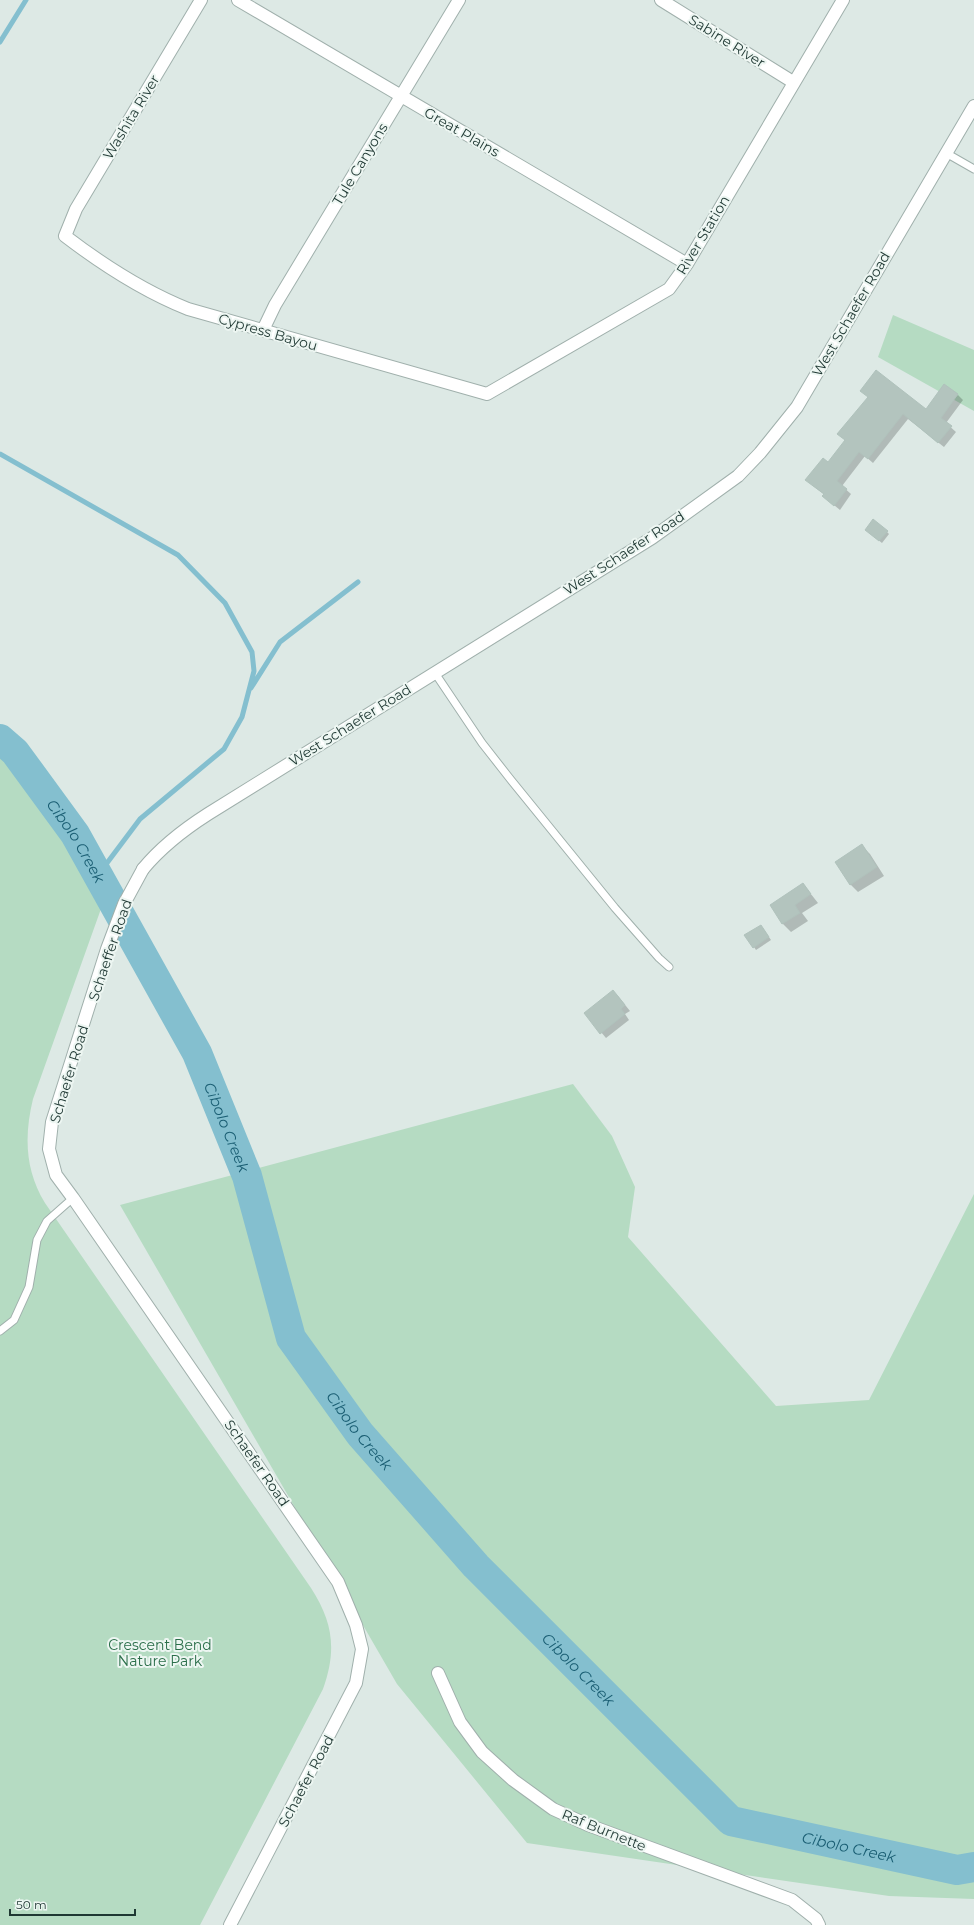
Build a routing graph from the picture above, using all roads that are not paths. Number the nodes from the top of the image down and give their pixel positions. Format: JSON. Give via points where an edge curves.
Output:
{"nodes":[{"id":1,"x":201,"y":0,"type":"edge"},
{"id":2,"x":238,"y":0,"type":"edge"},
{"id":3,"x":459,"y":0,"type":"edge"},
{"id":4,"x":661,"y":0,"type":"edge"},
{"id":5,"x":843,"y":0,"type":"edge"},
{"id":6,"x":793,"y":82,"type":"junction"},
{"id":7,"x":401,"y":96,"type":"junction"},
{"id":8,"x":974,"y":106,"type":"edge"},
{"id":9,"x":946,"y":153,"type":"junction"},
{"id":10,"x":974,"y":168,"type":"edge"},
{"id":11,"x":65,"y":236,"type":"joint"},
{"id":12,"x":687,"y":264,"type":"junction"},
{"id":13,"x":263,"y":330,"type":"junction"},
{"id":14,"x":487,"y":394,"type":"joint"},
{"id":15,"x":435,"y":673,"type":"junction"},
{"id":16,"x":143,"y":869,"type":"joint"},
{"id":17,"x":669,"y":967,"type":"dead end"},
{"id":18,"x":88,"y":1010,"type":"joint"},
{"id":19,"x":73,"y":1198,"type":"junction"},
{"id":20,"x":0,"y":1331,"type":"edge"},
{"id":21,"x":438,"y":1674,"type":"dead end"},
{"id":22,"x":230,"y":1925,"type":"edge"},
{"id":23,"x":819,"y":1925,"type":"edge"}],
"edges":[{"from":1,"to":11,"type":"street","name":"Washita River","via":[[76,209]]},
{"from":2,"to":7,"type":"street","name":"Great Plains"},
{"from":3,"to":7,"type":"street","name":"Tule Canyons"},
{"from":4,"to":6,"type":"street","name":"Sabine River"},
{"from":5,"to":6,"type":"street","name":"River Station"},
{"from":6,"to":12,"type":"street","name":"River Station"},
{"from":7,"to":12,"type":"street","name":"Great Plains"},
{"from":7,"to":13,"type":"street","name":"Tule Canyons","via":[[275,305]]},
{"from":8,"to":9,"type":"street","name":"West Schaefer Road"},
{"from":9,"to":10,"type":"lane"},
{"from":9,"to":15,"type":"street","name":"West Schaefer Road","via":[[797,406],[738,476],[652,538]]},
{"from":11,"to":13,"type":"street","name":"Cypress Bayou","via":[[95,259],[161,299]]},
{"from":12,"to":14,"type":"street","name":"River Station","via":[[669,289]]},
{"from":13,"to":14,"type":"street","name":"Cypress Bayou"},
{"from":15,"to":16,"type":"street","name":"West Schaefer Road","via":[[181,831],[157,852]]},
{"from":15,"to":17,"type":"lane","via":[[482,743],[511,780],[615,908]]},
{"from":16,"to":18,"type":"street","name":"Schaeffer Road","via":[[124,904]]},
{"from":18,"to":19,"type":"street","name":"Schaefer Road","via":[[52,1122],[49,1148],[56,1175]]},
{"from":19,"to":20,"type":"lane","via":[[47,1221],[37,1240],[29,1287],[14,1320]]},
{"from":19,"to":22,"type":"street","name":"Schaefer Road","via":[[338,1582],[356,1625],[362,1649],[356,1683]]},
{"from":21,"to":23,"type":"street","name":"Raf Burnette","via":[[460,1722],[482,1752],[513,1780],[553,1809],[588,1825],[792,1900]]}]}
